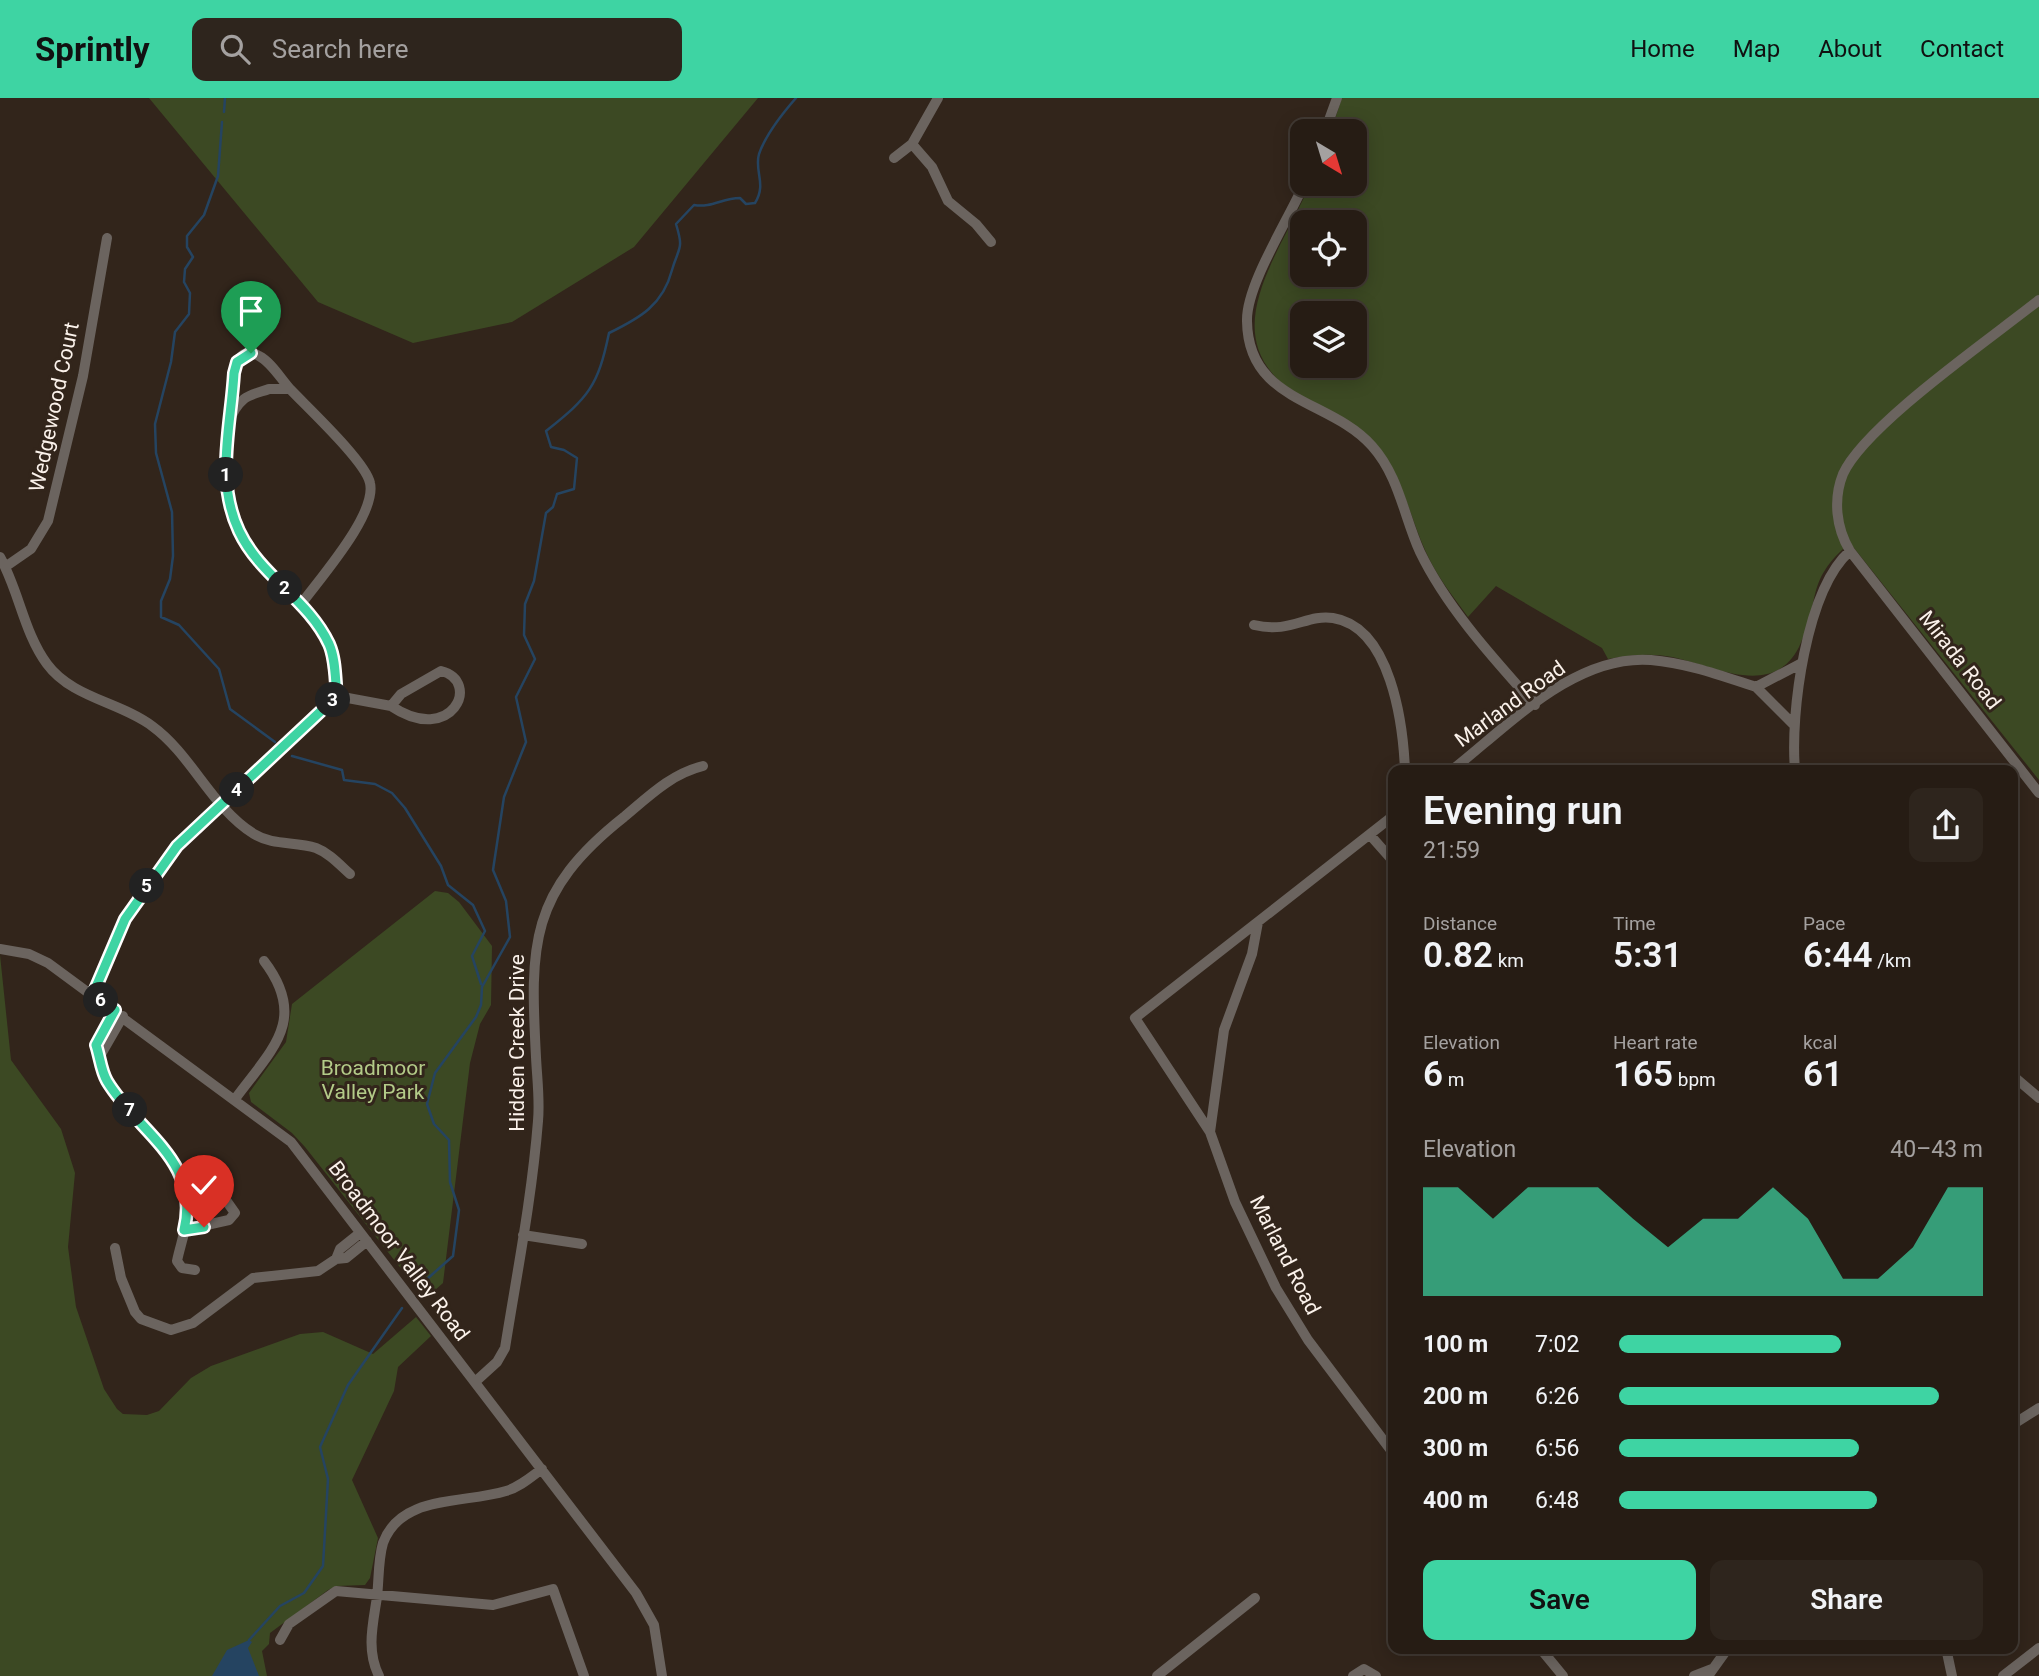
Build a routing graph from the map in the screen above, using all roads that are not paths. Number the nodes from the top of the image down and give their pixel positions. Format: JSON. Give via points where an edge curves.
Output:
{"nodes":[{"id":1,"x":938,"y":98,"type":"edge"},
{"id":2,"x":1336,"y":98,"type":"edge"},
{"id":3,"x":1329,"y":119,"type":"edge"},
{"id":4,"x":912,"y":144,"type":"junction"},
{"id":5,"x":894,"y":158,"type":"dead end"},
{"id":6,"x":1298,"y":196,"type":"edge"},
{"id":7,"x":107,"y":238,"type":"dead end"},
{"id":8,"x":991,"y":242,"type":"dead end"},
{"id":9,"x":2039,"y":300,"type":"edge"},
{"id":10,"x":290,"y":389,"type":"junction"},
{"id":11,"x":231,"y":415,"type":"junction"},
{"id":12,"x":1850,"y":551,"type":"junction"},
{"id":13,"x":3,"y":562,"type":"edge"},
{"id":14,"x":302,"y":603,"type":"junction"},
{"id":15,"x":1254,"y":625,"type":"dead end"},
{"id":16,"x":1802,"y":663,"type":"junction"},
{"id":17,"x":1756,"y":687,"type":"junction"},
{"id":18,"x":337,"y":696,"type":"junction"},
{"id":19,"x":1535,"y":705,"type":"junction"},
{"id":20,"x":391,"y":706,"type":"junction"},
{"id":21,"x":1794,"y":725,"type":"junction"},
{"id":22,"x":1404,"y":765,"type":"edge"},
{"id":23,"x":1458,"y":765,"type":"edge"},
{"id":24,"x":1795,"y":765,"type":"edge"},
{"id":25,"x":2017,"y":765,"type":"edge"},
{"id":26,"x":703,"y":766,"type":"dead end"},
{"id":27,"x":2018,"y":766,"type":"edge"},
{"id":28,"x":2039,"y":793,"type":"edge"},
{"id":29,"x":221,"y":805,"type":"junction"},
{"id":30,"x":1388,"y":820,"type":"edge"},
{"id":31,"x":1370,"y":835,"type":"junction"},
{"id":32,"x":1388,"y":855,"type":"edge"},
{"id":33,"x":350,"y":874,"type":"dead end"},
{"id":34,"x":1258,"y":922,"type":"junction"},
{"id":35,"x":0,"y":949,"type":"edge"},
{"id":36,"x":264,"y":961,"type":"dead end"},
{"id":37,"x":93,"y":994,"type":"junction"},
{"id":38,"x":119,"y":1013,"type":"junction"},
{"id":39,"x":2018,"y":1080,"type":"edge"},
{"id":40,"x":2039,"y":1098,"type":"edge"},
{"id":41,"x":235,"y":1099,"type":"junction"},
{"id":42,"x":1210,"y":1132,"type":"junction"},
{"id":43,"x":183,"y":1181,"type":"junction"},
{"id":44,"x":184,"y":1230,"type":"junction"},
{"id":45,"x":523,"y":1234,"type":"junction"},
{"id":46,"x":363,"y":1237,"type":"junction"},
{"id":47,"x":582,"y":1244,"type":"dead end"},
{"id":48,"x":115,"y":1248,"type":"dead end"},
{"id":49,"x":195,"y":1270,"type":"dead end"},
{"id":50,"x":475,"y":1382,"type":"junction"},
{"id":51,"x":2039,"y":1408,"type":"edge"},
{"id":52,"x":2018,"y":1422,"type":"edge"},
{"id":53,"x":1388,"y":1446,"type":"edge"},
{"id":54,"x":542,"y":1469,"type":"junction"},
{"id":55,"x":377,"y":1594,"type":"junction"},
{"id":56,"x":1255,"y":1598,"type":"dead end"},
{"id":57,"x":280,"y":1640,"type":"dead end"},
{"id":58,"x":2039,"y":1648,"type":"edge"},
{"id":59,"x":1545,"y":1654,"type":"edge"},
{"id":60,"x":1724,"y":1654,"type":"edge"},
{"id":61,"x":1947,"y":1654,"type":"edge"},
{"id":62,"x":1710,"y":1672,"type":"edge"},
{"id":63,"x":379,"y":1676,"type":"edge"},
{"id":64,"x":584,"y":1676,"type":"edge"},
{"id":65,"x":662,"y":1676,"type":"edge"},
{"id":66,"x":1157,"y":1676,"type":"edge"},
{"id":67,"x":1353,"y":1676,"type":"edge"},
{"id":68,"x":1376,"y":1676,"type":"edge"},
{"id":69,"x":1563,"y":1676,"type":"edge"},
{"id":70,"x":1694,"y":1676,"type":"edge"},
{"id":71,"x":1952,"y":1676,"type":"edge"},
{"id":72,"x":2003,"y":1676,"type":"edge"}],
"edges":[{"from":1,"to":4,"type":"street"},
{"from":2,"to":3,"type":"street"},
{"from":4,"to":5,"type":"street"},
{"from":4,"to":8,"type":"street","via":[[932,167],[948,201]]},
{"from":6,"to":19,"type":"street","via":[[1251,297],[1247,320],[1253,349],[1265,372],[1284,391],[1372,445],[1395,483],[1420,552],[1438,584]]},
{"from":7,"to":13,"type":"street","name":"Wedgewood Court","via":[[83,376],[48,521],[31,549]]},
{"from":9,"to":12,"type":"street","name":"Mirada Road","via":[[1882,426],[1857,452],[1840,484],[1837,509],[1841,535]]},
{"from":10,"to":11,"type":"street","via":[[269,389],[245,398]]},
{"from":10,"to":11,"type":"street","via":[[261,356],[243,355],[234,373]]},
{"from":10,"to":14,"type":"street","via":[[359,463],[370,482],[370,500],[363,517]]},
{"from":11,"to":14,"type":"street","via":[[225,444],[226,483],[239,532],[273,576]]},
{"from":12,"to":16,"type":"street","via":[[1827,580]]},
{"from":12,"to":25,"type":"street","name":"Mirada Road"},
{"from":13,"to":29,"type":"street","via":[[35,646],[49,667],[67,683],[158,730]]},
{"from":14,"to":18,"type":"street","via":[[329,643]]},
{"from":15,"to":22,"type":"street","via":[[1282,629],[1334,618],[1364,635],[1395,694]]},
{"from":16,"to":17,"type":"street"},
{"from":16,"to":21,"type":"street"},
{"from":17,"to":19,"type":"street","name":"Marland Road","via":[[1684,665],[1629,661],[1591,671]]},
{"from":17,"to":21,"type":"street"},
{"from":18,"to":20,"type":"street"},
{"from":18,"to":29,"type":"street"},
{"from":19,"to":23,"type":"street","name":"Marland Road"},
{"from":20,"to":20,"type":"street","via":[[406,716],[429,722],[439,719],[457,704],[458,681],[441,671],[432,674]]},
{"from":21,"to":24,"type":"street"},
{"from":26,"to":45,"type":"street","name":"Hidden Creek Drive","via":[[680,772],[599,836],[579,856],[549,903],[533,961],[539,1119]]},
{"from":27,"to":28,"type":"street","name":"Mirada Road"},
{"from":29,"to":33,"type":"street","via":[[252,834],[315,848]]},
{"from":29,"to":37,"type":"street","via":[[177,846],[138,899]]},
{"from":30,"to":31,"type":"street","name":"Marland Road"},
{"from":31,"to":32,"type":"street"},
{"from":31,"to":34,"type":"street","name":"Marland Road"},
{"from":34,"to":42,"type":"street","name":"Marland Road","via":[[1252,954],[1224,1030]]},
{"from":34,"to":42,"type":"street","name":"Marland Road","via":[[1135,1018]]},
{"from":35,"to":37,"type":"street","name":"Broadmoor Valley Road","via":[[38,959]]},
{"from":36,"to":41,"type":"street","via":[[286,1004],[284,1029]]},
{"from":37,"to":38,"type":"street","name":"Broadmoor Valley Road"},
{"from":38,"to":41,"type":"street","name":"Broadmoor Valley Road"},
{"from":38,"to":43,"type":"street","via":[[100,1056],[106,1080],[171,1157]]},
{"from":39,"to":40,"type":"street"},
{"from":41,"to":46,"type":"street","name":"Broadmoor Valley Road","via":[[291,1142]]},
{"from":42,"to":53,"type":"street","name":"Marland Road","via":[[1235,1202],[1276,1288],[1308,1340]]},
{"from":43,"to":44,"type":"street","via":[[188,1200]]},
{"from":43,"to":44,"type":"street","via":[[211,1180],[235,1213],[229,1220]]},
{"from":44,"to":49,"type":"street","via":[[177,1261],[182,1268]]},
{"from":45,"to":47,"type":"street"},
{"from":45,"to":50,"type":"street","name":"Hidden Creek Drive","via":[[505,1348]]},
{"from":46,"to":48,"type":"street","via":[[312,1272],[253,1278],[193,1323],[171,1330],[141,1319],[135,1312]]},
{"from":46,"to":50,"type":"street","name":"Broadmoor Valley Road"},
{"from":50,"to":54,"type":"street","name":"Broadmoor Valley Road"},
{"from":51,"to":52,"type":"street"},
{"from":54,"to":55,"type":"street","via":[[507,1491],[423,1506],[408,1513],[384,1541]]},
{"from":54,"to":65,"type":"street","name":"Broadmoor Valley Road","via":[[646,1608],[654,1625]]},
{"from":55,"to":57,"type":"street","via":[[330,1593],[289,1624]]},
{"from":55,"to":63,"type":"street","via":[[371,1653]]},
{"from":55,"to":64,"type":"street","via":[[492,1605],[553,1589]]},
{"from":56,"to":66,"type":"street"},
{"from":58,"to":72,"type":"street"},
{"from":59,"to":69,"type":"street"},
{"from":60,"to":62,"type":"street"},
{"from":61,"to":71,"type":"street"},
{"from":62,"to":70,"type":"street"},
{"from":67,"to":68,"type":"street","via":[[1364,1669]]}]}
